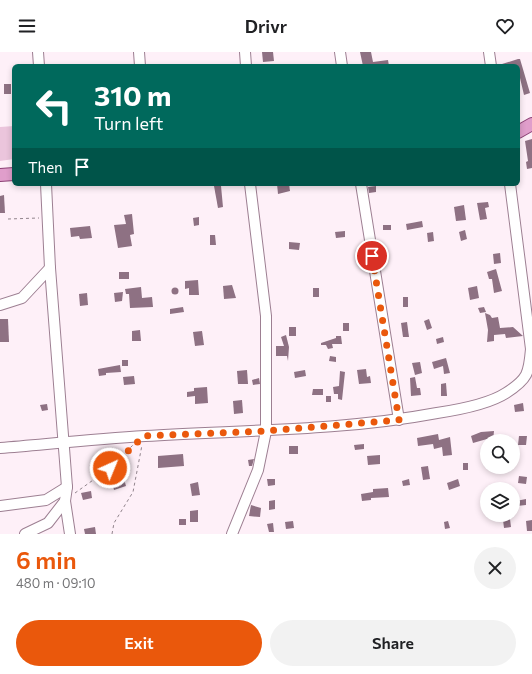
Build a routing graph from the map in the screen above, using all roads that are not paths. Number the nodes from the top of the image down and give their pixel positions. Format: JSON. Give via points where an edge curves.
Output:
{"nodes":[{"id":1,"x":38,"y":52,"type":"edge"},
{"id":2,"x":139,"y":52,"type":"edge"},
{"id":3,"x":245,"y":52,"type":"edge"},
{"id":4,"x":340,"y":52,"type":"edge"},
{"id":5,"x":489,"y":52,"type":"edge"},
{"id":6,"x":39,"y":64,"type":"edge"},
{"id":7,"x":140,"y":64,"type":"edge"},
{"id":8,"x":246,"y":64,"type":"edge"},
{"id":9,"x":342,"y":64,"type":"edge"},
{"id":10,"x":491,"y":64,"type":"edge"},
{"id":11,"x":532,"y":124,"type":"edge"},
{"id":12,"x":520,"y":131,"type":"edge"},
{"id":13,"x":12,"y":174,"type":"edge"},
{"id":14,"x":0,"y":175,"type":"edge"},
{"id":15,"x":46,"y":186,"type":"edge"},
{"id":16,"x":250,"y":186,"type":"edge"},
{"id":17,"x":361,"y":186,"type":"edge"},
{"id":18,"x":510,"y":186,"type":"edge"},
{"id":19,"x":50,"y":268,"type":"junction"},
{"id":20,"x":0,"y":305,"type":"edge"},
{"id":21,"x":399,"y":420,"type":"junction"},
{"id":22,"x":266,"y":431,"type":"junction"},
{"id":23,"x":62,"y":443,"type":"junction"},
{"id":24,"x":0,"y":448,"type":"edge"},
{"id":25,"x":66,"y":487,"type":"junction"},
{"id":26,"x":65,"y":501,"type":"junction"},
{"id":27,"x":0,"y":506,"type":"edge"},
{"id":28,"x":25,"y":534,"type":"edge"},
{"id":29,"x":70,"y":534,"type":"edge"},
{"id":30,"x":232,"y":534,"type":"edge"}],
"edges":[{"from":1,"to":6,"type":"street"},
{"from":2,"to":7,"type":"street"},
{"from":3,"to":8,"type":"street"},
{"from":4,"to":9,"type":"street"},
{"from":5,"to":10,"type":"street"},
{"from":11,"to":12,"type":"main road"},
{"from":13,"to":14,"type":"main road"},
{"from":15,"to":19,"type":"street"},
{"from":16,"to":22,"type":"street","via":[[266,316]]},
{"from":17,"to":21,"type":"street"},
{"from":18,"to":21,"type":"street","via":[[531,349],[529,371],[505,394],[469,407]]},
{"from":19,"to":20,"type":"street","via":[[22,298]]},
{"from":19,"to":23,"type":"street"},
{"from":21,"to":22,"type":"street"},
{"from":22,"to":23,"type":"street","via":[[144,436]]},
{"from":22,"to":30,"type":"street","via":[[258,470]]},
{"from":23,"to":24,"type":"street"},
{"from":23,"to":25,"type":"street"},
{"from":25,"to":26,"type":"street"},
{"from":25,"to":27,"type":"street","via":[[46,500]]},
{"from":26,"to":28,"type":"street","via":[[48,523]]},
{"from":26,"to":29,"type":"street"}]}
